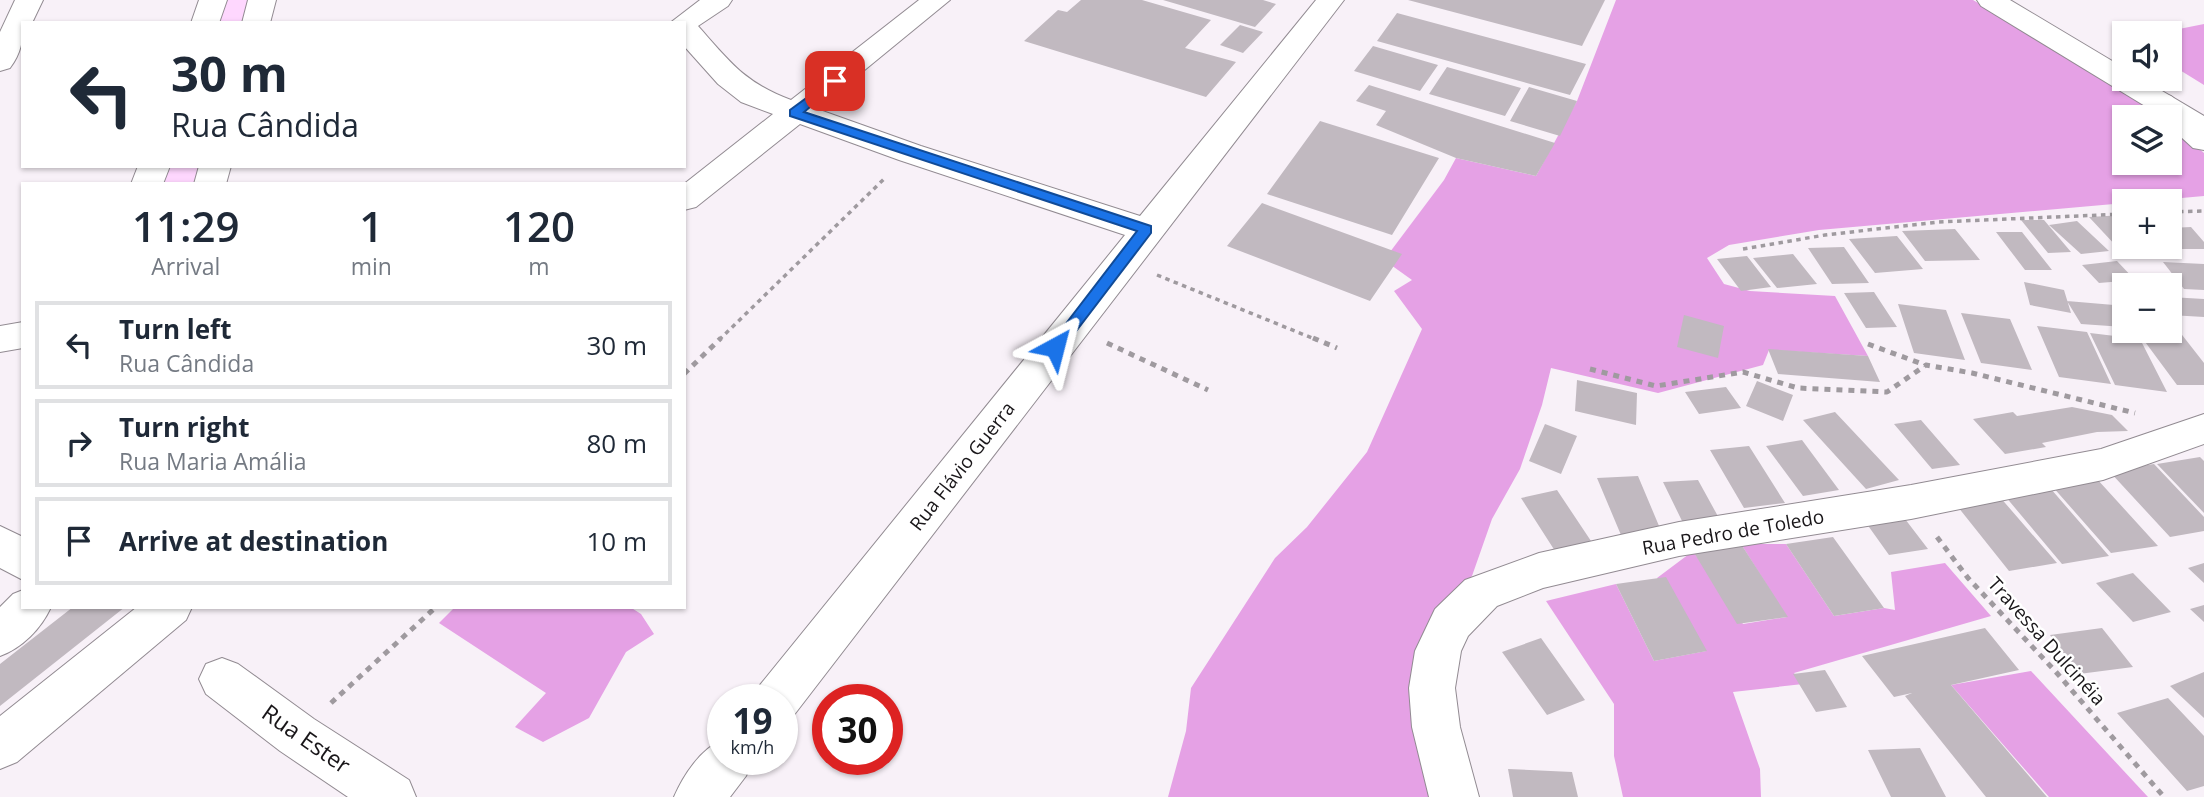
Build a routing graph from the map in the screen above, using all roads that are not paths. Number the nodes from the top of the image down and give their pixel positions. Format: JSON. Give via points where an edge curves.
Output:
{"nodes":[{"id":1,"x":29,"y":0,"type":"edge"},
{"id":2,"x":214,"y":0,"type":"edge"},
{"id":3,"x":262,"y":0,"type":"edge"},
{"id":4,"x":718,"y":0,"type":"edge"},
{"id":5,"x":936,"y":0,"type":"edge"},
{"id":6,"x":1329,"y":0,"type":"edge"},
{"id":7,"x":1991,"y":0,"type":"edge"},
{"id":8,"x":2035,"y":0,"type":"edge"},
{"id":9,"x":679,"y":20,"type":"edge"},
{"id":10,"x":206,"y":21,"type":"edge"},
{"id":11,"x":257,"y":21,"type":"edge"},
{"id":12,"x":686,"y":29,"type":"edge"},
{"id":13,"x":7,"y":37,"type":"edge"},
{"id":14,"x":2112,"y":48,"type":"edge"},
{"id":15,"x":0,"y":62,"type":"edge"},
{"id":16,"x":2112,"y":64,"type":"edge"},
{"id":17,"x":2162,"y":91,"type":"edge"},
{"id":18,"x":2162,"y":91,"type":"edge"},
{"id":19,"x":2164,"y":91,"type":"edge"},
{"id":20,"x":2204,"y":105,"type":"edge"},
{"id":21,"x":795,"y":113,"type":"junction"},
{"id":22,"x":2204,"y":129,"type":"edge"},
{"id":23,"x":2204,"y":141,"type":"edge"},
{"id":24,"x":686,"y":198,"type":"edge"},
{"id":25,"x":1146,"y":230,"type":"junction"},
{"id":26,"x":21,"y":335,"type":"edge"},
{"id":27,"x":0,"y":339,"type":"edge"},
{"id":28,"x":2204,"y":429,"type":"edge"},
{"id":29,"x":0,"y":544,"type":"edge"},
{"id":30,"x":21,"y":560,"type":"edge"},
{"id":31,"x":27,"y":609,"type":"edge"},
{"id":32,"x":168,"y":609,"type":"edge"},
{"id":33,"x":0,"y":636,"type":"edge"},
{"id":34,"x":222,"y":679,"type":"dead end"},
{"id":35,"x":790,"y":684,"type":"edge"},
{"id":36,"x":0,"y":746,"type":"edge"},
{"id":37,"x":717,"y":775,"type":"edge"},
{"id":38,"x":391,"y":797,"type":"edge"},
{"id":39,"x":699,"y":797,"type":"edge"},
{"id":40,"x":1454,"y":797,"type":"edge"}],
"edges":[{"from":1,"to":13,"type":"street"},
{"from":2,"to":10,"type":"street"},
{"from":3,"to":11,"type":"street"},
{"from":4,"to":9,"type":"street"},
{"from":5,"to":21,"type":"street"},
{"from":6,"to":25,"type":"street","name":"Rua Flávio Guerra"},
{"from":7,"to":16,"type":"street"},
{"from":8,"to":14,"type":"street"},
{"from":12,"to":21,"type":"street","via":[[740,88]]},
{"from":13,"to":15,"type":"street"},
{"from":17,"to":22,"type":"street"},
{"from":18,"to":23,"type":"street"},
{"from":19,"to":20,"type":"street"},
{"from":21,"to":24,"type":"street"},
{"from":21,"to":25,"type":"street"},
{"from":25,"to":35,"type":"street","name":"Rua Flávio Guerra"},
{"from":26,"to":27,"type":"street"},
{"from":28,"to":40,"type":"street","name":"Rua Pedro de Toledo","via":[[2103,464],[1911,502],[1679,539],[1539,570],[1481,593],[1451,622],[1438,651],[1432,688],[1436,727]]},
{"from":29,"to":30,"type":"street"},
{"from":31,"to":33,"type":"street"},
{"from":32,"to":36,"type":"street"},
{"from":34,"to":38,"type":"street","name":"Rua Ester"},
{"from":37,"to":39,"type":"street"}]}
